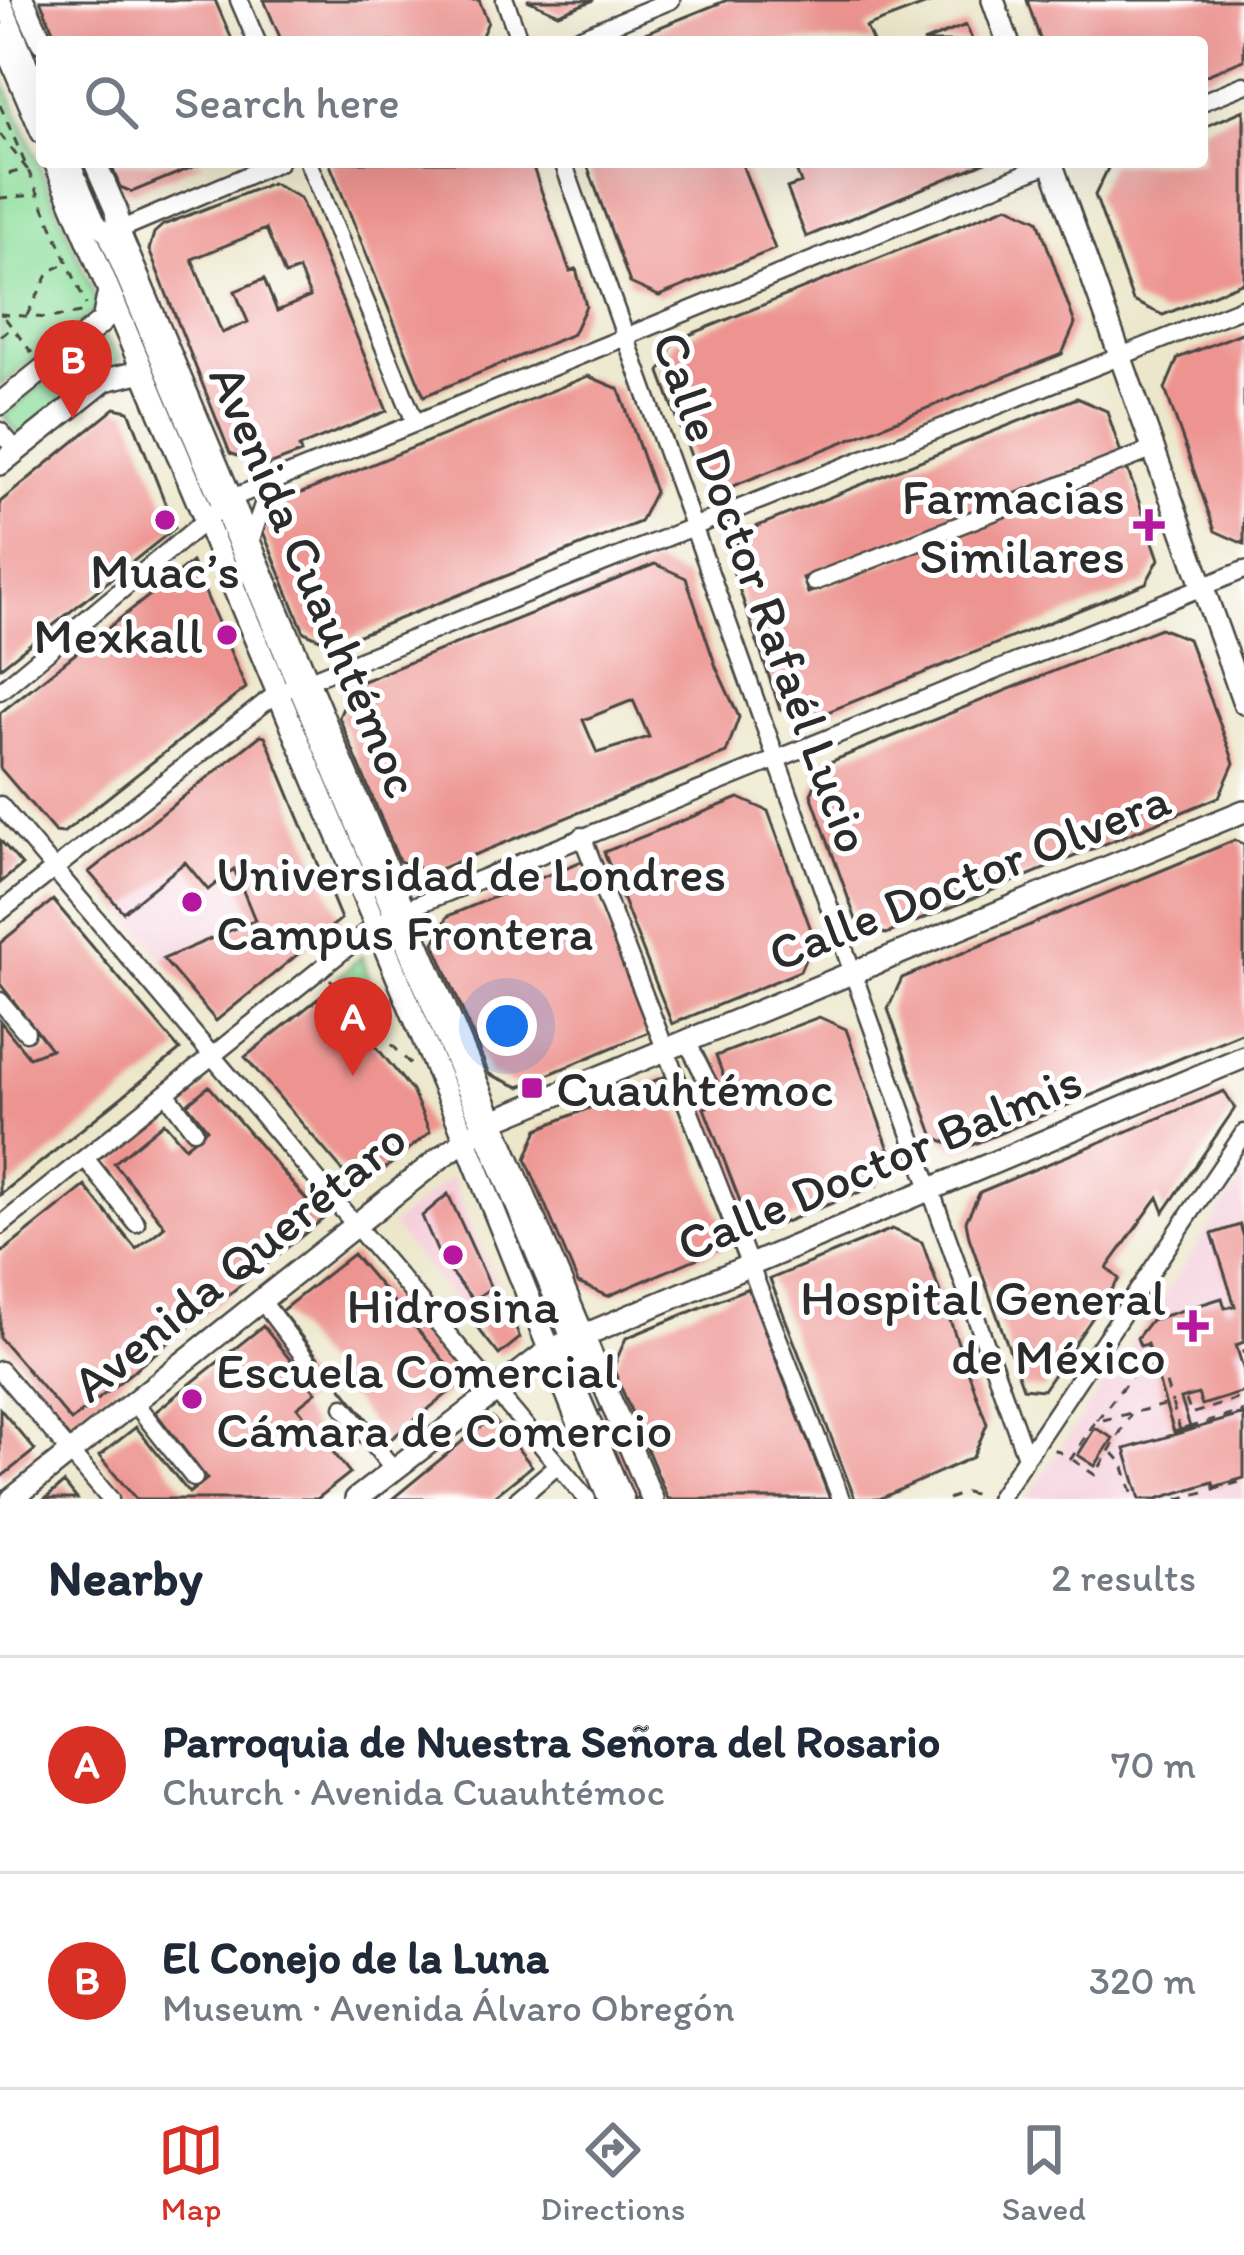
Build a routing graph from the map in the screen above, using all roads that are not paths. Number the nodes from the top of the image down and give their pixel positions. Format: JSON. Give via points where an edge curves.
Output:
{"nodes":[{"id":1,"x":2,"y":0,"type":"edge"},
{"id":2,"x":20,"y":0,"type":"edge"},
{"id":3,"x":239,"y":0,"type":"edge"},
{"id":4,"x":505,"y":0,"type":"edge"},
{"id":5,"x":671,"y":0,"type":"edge"},
{"id":6,"x":993,"y":0,"type":"edge"},
{"id":7,"x":0,"y":34,"type":"edge"},
{"id":8,"x":39,"y":36,"type":"edge"},
{"id":9,"x":254,"y":36,"type":"edge"},
{"id":10,"x":518,"y":36,"type":"edge"},
{"id":11,"x":584,"y":36,"type":"edge"},
{"id":12,"x":1006,"y":36,"type":"edge"},
{"id":13,"x":36,"y":44,"type":"edge"},
{"id":14,"x":36,"y":81,"type":"edge"},
{"id":15,"x":1244,"y":85,"type":"edge"},
{"id":16,"x":1208,"y":100,"type":"edge"},
{"id":17,"x":36,"y":118,"type":"edge"},
{"id":18,"x":59,"y":168,"type":"edge"},
{"id":19,"x":73,"y":168,"type":"edge"},
{"id":20,"x":87,"y":168,"type":"edge"},
{"id":21,"x":98,"y":168,"type":"edge"},
{"id":22,"x":265,"y":168,"type":"edge"},
{"id":23,"x":310,"y":168,"type":"edge"},
{"id":24,"x":565,"y":168,"type":"edge"},
{"id":25,"x":1037,"y":168,"type":"edge"},
{"id":26,"x":1054,"y":168,"type":"edge"},
{"id":27,"x":105,"y":236,"type":"junction"},
{"id":28,"x":109,"y":291,"type":"junction"},
{"id":29,"x":1244,"y":308,"type":"edge"},
{"id":30,"x":627,"y":337,"type":"junction"},
{"id":31,"x":1121,"y":356,"type":"junction"},
{"id":32,"x":142,"y":371,"type":"junction"},
{"id":33,"x":0,"y":404,"type":"edge"},
{"id":34,"x":415,"y":422,"type":"junction"},
{"id":35,"x":0,"y":431,"type":"edge"},
{"id":36,"x":1154,"y":449,"type":"junction"},
{"id":37,"x":8,"y":458,"type":"edge"},
{"id":38,"x":271,"y":482,"type":"junction"},
{"id":39,"x":220,"y":510,"type":"junction"},
{"id":40,"x":692,"y":526,"type":"junction"},
{"id":41,"x":250,"y":542,"type":"junction"},
{"id":42,"x":1244,"y":570,"type":"edge"},
{"id":43,"x":814,"y":582,"type":"dead end"},
{"id":44,"x":1203,"y":586,"type":"junction"},
{"id":45,"x":294,"y":686,"type":"junction"},
{"id":46,"x":0,"y":692,"type":"edge"},
{"id":47,"x":1244,"y":704,"type":"edge"},
{"id":48,"x":775,"y":758,"type":"junction"},
{"id":49,"x":0,"y":805,"type":"edge"},
{"id":50,"x":1244,"y":811,"type":"edge"},
{"id":51,"x":582,"y":836,"type":"junction"},
{"id":52,"x":53,"y":868,"type":"junction"},
{"id":53,"x":0,"y":912,"type":"edge"},
{"id":54,"x":390,"y":917,"type":"junction"},
{"id":55,"x":852,"y":972,"type":"junction"},
{"id":56,"x":0,"y":1001,"type":"edge"},
{"id":57,"x":26,"y":1032,"type":"dead end"},
{"id":58,"x":676,"y":1045,"type":"junction"},
{"id":59,"x":212,"y":1055,"type":"junction"},
{"id":60,"x":1244,"y":1057,"type":"edge"},
{"id":61,"x":712,"y":1091,"type":"dead end"},
{"id":62,"x":166,"y":1093,"type":"junction"},
{"id":63,"x":480,"y":1129,"type":"junction"},
{"id":64,"x":194,"y":1130,"type":"dead end"},
{"id":65,"x":1244,"y":1133,"type":"edge"},
{"id":66,"x":85,"y":1158,"type":"junction"},
{"id":67,"x":928,"y":1190,"type":"junction"},
{"id":68,"x":136,"y":1222,"type":"dead end"},
{"id":69,"x":357,"y":1224,"type":"junction"},
{"id":70,"x":0,"y":1226,"type":"edge"},
{"id":71,"x":748,"y":1263,"type":"junction"},
{"id":72,"x":261,"y":1300,"type":"junction"},
{"id":73,"x":577,"y":1338,"type":"junction"},
{"id":74,"x":549,"y":1350,"type":"junction"},
{"id":75,"x":310,"y":1366,"type":"dead end"},
{"id":76,"x":0,"y":1370,"type":"edge"},
{"id":77,"x":494,"y":1389,"type":"junction"},
{"id":78,"x":134,"y":1402,"type":"junction"},
{"id":79,"x":344,"y":1407,"type":"dead end"},
{"id":80,"x":70,"y":1452,"type":"junction"},
{"id":81,"x":1026,"y":1457,"type":"junction"},
{"id":82,"x":558,"y":1466,"type":"junction"},
{"id":83,"x":393,"y":1469,"type":"junction"},
{"id":84,"x":194,"y":1478,"type":"dead end"},
{"id":85,"x":12,"y":1499,"type":"edge"},
{"id":86,"x":110,"y":1499,"type":"edge"},
{"id":87,"x":356,"y":1499,"type":"edge"},
{"id":88,"x":518,"y":1499,"type":"edge"},
{"id":89,"x":587,"y":1499,"type":"edge"},
{"id":90,"x":609,"y":1499,"type":"edge"},
{"id":91,"x":625,"y":1499,"type":"edge"},
{"id":92,"x":642,"y":1499,"type":"edge"},
{"id":93,"x":652,"y":1499,"type":"edge"},
{"id":94,"x":841,"y":1499,"type":"edge"},
{"id":95,"x":998,"y":1499,"type":"edge"}],
"edges":[{"from":1,"to":14,"type":"street"},
{"from":2,"to":8,"type":"main road"},
{"from":2,"to":13,"type":"street"},
{"from":3,"to":9,"type":"street"},
{"from":4,"to":10,"type":"street"},
{"from":5,"to":11,"type":"street"},
{"from":6,"to":12,"type":"main road"},
{"from":7,"to":17,"type":"main road"},
{"from":15,"to":16,"type":"street"},
{"from":18,"to":27,"type":"main road","name":"Avenida Cuauhtémoc"},
{"from":19,"to":27,"type":"street"},
{"from":20,"to":27,"type":"street","via":[[107,215]]},
{"from":21,"to":27,"type":"main road","name":"Avenida Cuauhtémoc","via":[[116,210]]},
{"from":22,"to":27,"type":"street"},
{"from":23,"to":34,"type":"street"},
{"from":24,"to":30,"type":"street","name":"Calle Doctor Rafaél Lucio"},
{"from":25,"to":30,"type":"street"},
{"from":26,"to":31,"type":"main road"},
{"from":27,"to":28,"type":"main road","name":"Avenida Cuauhtémoc"},
{"from":27,"to":39,"type":"main road","name":"Avenida Cuauhtémoc"},
{"from":28,"to":32,"type":"main road","name":"Avenida Cuauhtémoc"},
{"from":28,"to":33,"type":"main road","via":[[103,321]]},
{"from":29,"to":31,"type":"street"},
{"from":30,"to":34,"type":"street"},
{"from":30,"to":40,"type":"street","name":"Calle Doctor Rafaél Lucio"},
{"from":31,"to":36,"type":"main road"},
{"from":31,"to":40,"type":"street"},
{"from":32,"to":37,"type":"main road","via":[[105,380]]},
{"from":32,"to":39,"type":"main road","name":"Avenida Cuauhtémoc"},
{"from":34,"to":38,"type":"street"},
{"from":35,"to":37,"type":"street"},
{"from":36,"to":43,"type":"street"},
{"from":36,"to":44,"type":"main road"},
{"from":38,"to":39,"type":"street"},
{"from":38,"to":41,"type":"street"},
{"from":39,"to":41,"type":"main road","name":"Avenida Cuauhtémoc"},
{"from":39,"to":45,"type":"main road","name":"Avenida Cuauhtémoc"},
{"from":39,"to":46,"type":"street"},
{"from":40,"to":45,"type":"street"},
{"from":40,"to":48,"type":"street","name":"Calle Doctor Rafaél Lucio"},
{"from":41,"to":45,"type":"main road","name":"Avenida Cuauhtémoc"},
{"from":42,"to":44,"type":"street"},
{"from":44,"to":47,"type":"main road"},
{"from":44,"to":48,"type":"street"},
{"from":45,"to":52,"type":"street"},
{"from":45,"to":54,"type":"main road","name":"Avenida Cuauhtémoc"},
{"from":45,"to":54,"type":"main road","name":"Avenida Cuauhtémoc"},
{"from":48,"to":51,"type":"street"},
{"from":48,"to":55,"type":"street","name":"Calle Doctor Rafaél Lucio"},
{"from":49,"to":52,"type":"street"},
{"from":50,"to":55,"type":"main road","name":"Calle Doctor Olvera"},
{"from":51,"to":54,"type":"street"},
{"from":51,"to":58,"type":"street"},
{"from":52,"to":53,"type":"street"},
{"from":52,"to":59,"type":"street"},
{"from":54,"to":59,"type":"street"},
{"from":54,"to":63,"type":"main road","name":"Avenida Cuauhtémoc"},
{"from":54,"to":63,"type":"main road","name":"Avenida Cuauhtémoc"},
{"from":55,"to":58,"type":"main road","name":"Calle Doctor Olvera"},
{"from":55,"to":67,"type":"street","name":"Calle Doctor Rafaél Lucio"},
{"from":56,"to":57,"type":"street"},
{"from":58,"to":61,"type":"street"},
{"from":58,"to":63,"type":"main road","name":"Calle Doctor Olvera"},
{"from":58,"to":71,"type":"street"},
{"from":59,"to":62,"type":"street"},
{"from":59,"to":69,"type":"street"},
{"from":60,"to":67,"type":"main road","name":"Calle Doctor Balmis"},
{"from":62,"to":64,"type":"street"},
{"from":62,"to":66,"type":"street"},
{"from":63,"to":69,"type":"main road","name":"Avenida Querétaro"},
{"from":63,"to":73,"type":"main road","name":"Avenida Cuauhtémoc"},
{"from":63,"to":74,"type":"main road","name":"Avenida Cuauhtémoc"},
{"from":65,"to":81,"type":"street"},
{"from":66,"to":68,"type":"street"},
{"from":66,"to":70,"type":"street"},
{"from":67,"to":71,"type":"main road","name":"Calle Doctor Balmis"},
{"from":67,"to":81,"type":"street","name":"Calle Doctor Rafaél Lucio"},
{"from":69,"to":72,"type":"main road","name":"Avenida Querétaro"},
{"from":69,"to":77,"type":"street"},
{"from":71,"to":73,"type":"main road","name":"Calle Doctor Balmis"},
{"from":71,"to":94,"type":"street"},
{"from":72,"to":75,"type":"street"},
{"from":72,"to":78,"type":"main road","name":"Avenida Querétaro"},
{"from":73,"to":74,"type":"main road","name":"Calle Doctor Balmis"},
{"from":73,"to":91,"type":"street","via":[[568,1366]]},
{"from":73,"to":92,"type":"street"},
{"from":73,"to":93,"type":"main road","name":"Avenida Cuauhtémoc"},
{"from":74,"to":77,"type":"main road","name":"Calle Doctor Balmis"},
{"from":74,"to":90,"type":"main road","name":"Avenida Cuauhtémoc"},
{"from":76,"to":80,"type":"street"},
{"from":77,"to":82,"type":"street"},
{"from":77,"to":83,"type":"main road","name":"Calle Doctor Balmis"},
{"from":78,"to":80,"type":"main road","name":"Avenida Querétaro"},
{"from":78,"to":84,"type":"street"},
{"from":79,"to":83,"type":"street"},
{"from":80,"to":85,"type":"main road","name":"Avenida Querétaro"},
{"from":80,"to":86,"type":"street"},
{"from":81,"to":95,"type":"street"},
{"from":82,"to":88,"type":"street"},
{"from":82,"to":89,"type":"street"},
{"from":83,"to":87,"type":"main road","name":"Calle Doctor Balmis"}]}
